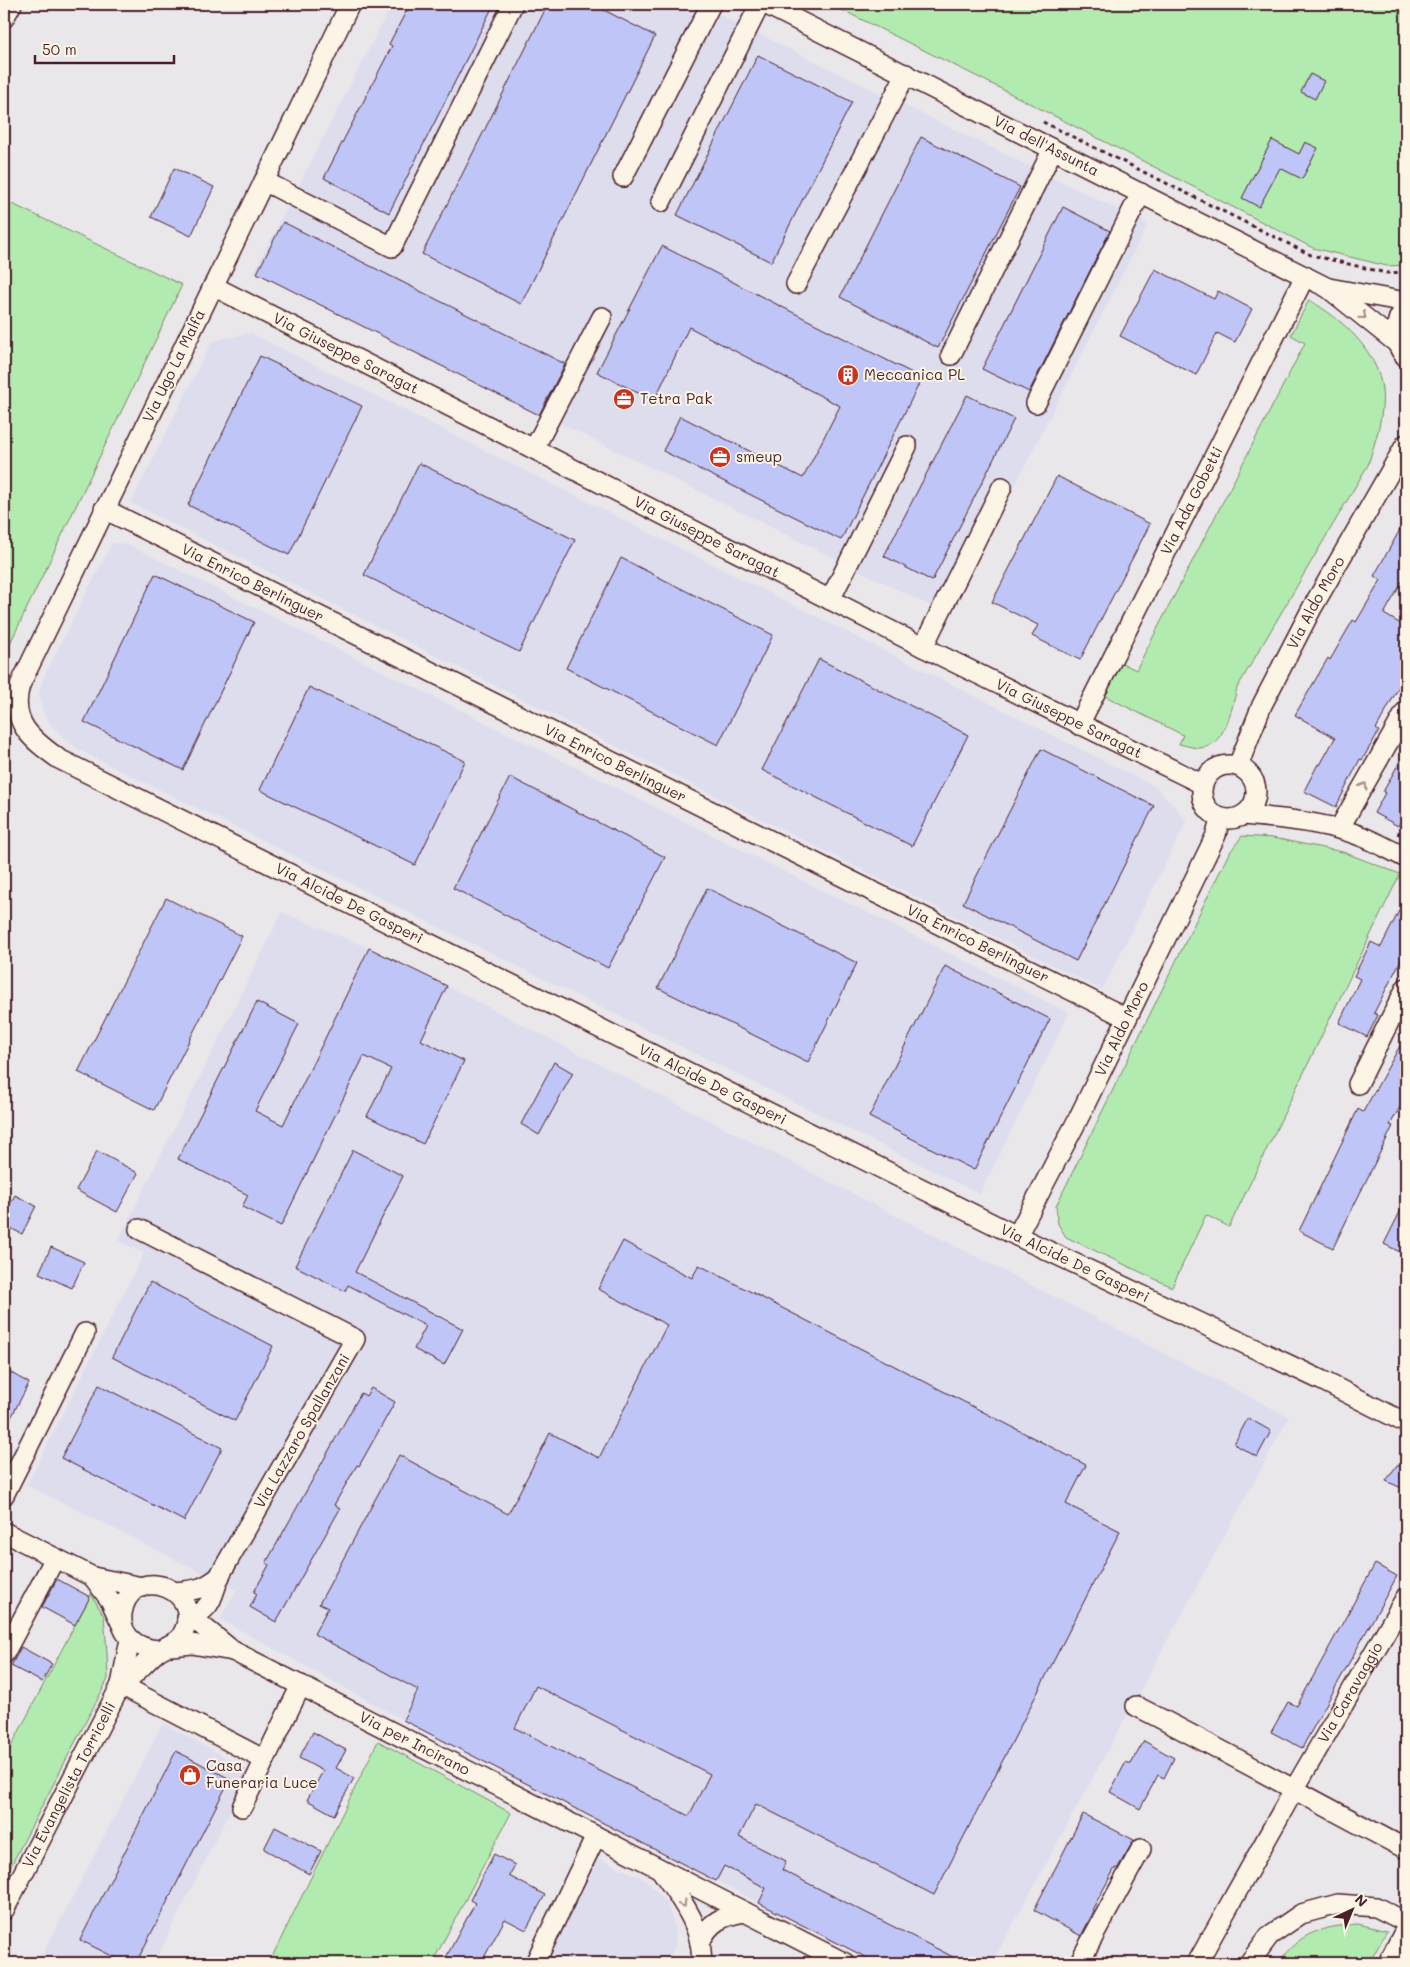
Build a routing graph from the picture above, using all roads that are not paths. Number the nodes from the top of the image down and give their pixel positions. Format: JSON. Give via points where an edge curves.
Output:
{"nodes":[{"id":1,"x":12,"y":4,"type":"edge"},
{"id":2,"x":350,"y":4,"type":"edge"},
{"id":3,"x":513,"y":4,"type":"edge"},
{"id":4,"x":711,"y":4,"type":"edge"},
{"id":5,"x":760,"y":4,"type":"edge"},
{"id":6,"x":766,"y":4,"type":"edge"},
{"id":7,"x":4,"y":18,"type":"edge"},
{"id":8,"x":906,"y":74,"type":"junction"},
{"id":9,"x":1053,"y":149,"type":"junction"},
{"id":10,"x":623,"y":177,"type":"dead end"},
{"id":11,"x":264,"y":181,"type":"junction"},
{"id":12,"x":1142,"y":193,"type":"junction"},
{"id":13,"x":661,"y":202,"type":"dead end"},
{"id":14,"x":1306,"y":276,"type":"junction"},
{"id":15,"x":796,"y":284,"type":"dead end"},
{"id":16,"x":213,"y":286,"type":"junction"},
{"id":17,"x":1328,"y":288,"type":"junction"},
{"id":18,"x":1406,"y":302,"type":"edge"},
{"id":19,"x":1406,"y":308,"type":"edge"},
{"id":20,"x":602,"y":317,"type":"dead end"},
{"id":21,"x":951,"y":355,"type":"dead end"},
{"id":22,"x":1404,"y":356,"type":"edge"},
{"id":23,"x":1036,"y":403,"type":"dead end"},
{"id":24,"x":1406,"y":444,"type":"edge"},
{"id":25,"x":907,"y":446,"type":"dead end"},
{"id":26,"x":534,"y":449,"type":"junction"},
{"id":27,"x":1002,"y":487,"type":"dead end"},
{"id":28,"x":104,"y":510,"type":"junction"},
{"id":29,"x":830,"y":600,"type":"junction"},
{"id":30,"x":923,"y":647,"type":"junction"},
{"id":31,"x":1406,"y":711,"type":"edge"},
{"id":32,"x":1079,"y":725,"type":"junction"},
{"id":33,"x":26,"y":731,"type":"joint"},
{"id":34,"x":1238,"y":766,"type":"junction"},
{"id":35,"x":1202,"y":784,"type":"junction"},
{"id":36,"x":1256,"y":795,"type":"junction"},
{"id":37,"x":1244,"y":815,"type":"junction"},
{"id":38,"x":1220,"y":819,"type":"junction"},
{"id":39,"x":1290,"y":820,"type":"junction"},
{"id":40,"x":1340,"y":829,"type":"junction"},
{"id":41,"x":1406,"y":858,"type":"edge"},
{"id":42,"x":1406,"y":988,"type":"edge"},
{"id":43,"x":1127,"y":1018,"type":"junction"},
{"id":44,"x":1358,"y":1084,"type":"dead end"},
{"id":45,"x":139,"y":1229,"type":"dead end"},
{"id":46,"x":1017,"y":1236,"type":"junction"},
{"id":47,"x":85,"y":1333,"type":"dead end"},
{"id":48,"x":1406,"y":1423,"type":"edge"},
{"id":49,"x":4,"y":1495,"type":"edge"},
{"id":50,"x":4,"y":1532,"type":"edge"},
{"id":51,"x":55,"y":1558,"type":"junction"},
{"id":52,"x":220,"y":1576,"type":"junction"},
{"id":53,"x":93,"y":1577,"type":"junction"},
{"id":54,"x":142,"y":1587,"type":"junction"},
{"id":55,"x":176,"y":1592,"type":"junction"},
{"id":56,"x":1406,"y":1597,"type":"edge"},
{"id":57,"x":187,"y":1620,"type":"junction"},
{"id":58,"x":126,"y":1632,"type":"junction"},
{"id":59,"x":165,"y":1648,"type":"junction"},
{"id":60,"x":233,"y":1651,"type":"junction"},
{"id":61,"x":4,"y":1654,"type":"edge"},
{"id":62,"x":121,"y":1684,"type":"junction"},
{"id":63,"x":301,"y":1685,"type":"junction"},
{"id":64,"x":1136,"y":1706,"type":"dead end"},
{"id":65,"x":261,"y":1758,"type":"junction"},
{"id":66,"x":1295,"y":1788,"type":"junction"},
{"id":67,"x":242,"y":1807,"type":"dead end"},
{"id":68,"x":596,"y":1836,"type":"junction"},
{"id":69,"x":1141,"y":1849,"type":"dead end"},
{"id":70,"x":1406,"y":1849,"type":"edge"},
{"id":71,"x":660,"y":1869,"type":"junction"},
{"id":72,"x":4,"y":1910,"type":"edge"},
{"id":73,"x":745,"y":1912,"type":"junction"},
{"id":74,"x":1406,"y":1922,"type":"edge"},
{"id":75,"x":1406,"y":1928,"type":"edge"},
{"id":76,"x":700,"y":1943,"type":"junction"},
{"id":77,"x":535,"y":1963,"type":"edge"},
{"id":78,"x":701,"y":1963,"type":"edge"},
{"id":79,"x":846,"y":1963,"type":"edge"},
{"id":80,"x":1079,"y":1963,"type":"edge"},
{"id":81,"x":1196,"y":1963,"type":"edge"},
{"id":82,"x":1248,"y":1963,"type":"edge"},
{"id":83,"x":1388,"y":1963,"type":"edge"}],
"edges":[{"from":1,"to":7,"type":"street"},
{"from":2,"to":11,"type":"street","name":"Via Ugo La Malfa"},
{"from":3,"to":11,"type":"street","via":[[392,247]]},
{"from":4,"to":10,"type":"street"},
{"from":5,"to":13,"type":"street"},
{"from":6,"to":8,"type":"street","name":"Via dell'Assunta"},
{"from":8,"to":9,"type":"street","name":"Via dell'Assunta"},
{"from":8,"to":15,"type":"street"},
{"from":9,"to":12,"type":"street","name":"Via dell'Assunta"},
{"from":9,"to":21,"type":"street"},
{"from":11,"to":16,"type":"street","name":"Via Ugo La Malfa"},
{"from":12,"to":14,"type":"street","name":"Via dell'Assunta"},
{"from":12,"to":23,"type":"street"},
{"from":14,"to":17,"type":"street","name":"Via dell'Assunta"},
{"from":14,"to":32,"type":"street","name":"Via Ada Gobetti"},
{"from":16,"to":26,"type":"street","name":"Via Giuseppe Saragat"},
{"from":16,"to":28,"type":"street","name":"Via Ugo La Malfa"},
{"from":17,"to":18,"type":"street","name":"Via dell'Assunta"},
{"from":17,"to":22,"type":"street","name":"Via dell'Assunta","one_way":true},
{"from":19,"to":22,"type":"street","via":[[1397,321],[1396,333]]},
{"from":20,"to":26,"type":"street"},
{"from":24,"to":34,"type":"street","name":"Via Aldo Moro","via":[[1312,608],[1259,712]]},
{"from":25,"to":29,"type":"street"},
{"from":26,"to":29,"type":"street","name":"Via Giuseppe Saragat"},
{"from":27,"to":30,"type":"street"},
{"from":28,"to":33,"type":"street","name":"Via Ugo La Malfa","via":[[20,685],[16,699]]},
{"from":28,"to":43,"type":"street","name":"Via Enrico Berlinguer"},
{"from":29,"to":30,"type":"street","name":"Via Giuseppe Saragat"},
{"from":30,"to":32,"type":"street","name":"Via Giuseppe Saragat"},
{"from":40,"to":31,"type":"street","one_way":true},
{"from":32,"to":35,"type":"street","name":"Via Giuseppe Saragat"},
{"from":33,"to":46,"type":"street","name":"Via Alcide De Gasperi","via":[[59,760]]},
{"from":34,"to":35,"type":"street","via":[[1220,766],[1206,776]]},
{"from":34,"to":36,"type":"street","via":[[1252,777]]},
{"from":35,"to":38,"type":"street","via":[[1206,809]]},
{"from":36,"to":37,"type":"street","via":[[1250,810]]},
{"from":36,"to":39,"type":"street"},
{"from":37,"to":38,"type":"street"},
{"from":37,"to":39,"type":"street"},
{"from":38,"to":43,"type":"street","name":"Via Aldo Moro","via":[[1216,835]]},
{"from":39,"to":40,"type":"street"},
{"from":40,"to":41,"type":"street"},
{"from":42,"to":44,"type":"street"},
{"from":43,"to":46,"type":"street","name":"Via Aldo Moro"},
{"from":45,"to":52,"type":"street","name":"Via Lazzaro Spallanzani","via":[[355,1339]]},
{"from":46,"to":48,"type":"street","name":"Via Alcide De Gasperi"},
{"from":47,"to":49,"type":"street"},
{"from":50,"to":51,"type":"street"},
{"from":51,"to":53,"type":"street"},
{"from":51,"to":61,"type":"street"},
{"from":52,"to":55,"type":"street","name":"Via Lazzaro Spallanzani","via":[[198,1590]]},
{"from":52,"to":57,"type":"street","name":"Via Lazzaro Spallanzani","via":[[215,1596],[202,1614]]},
{"from":53,"to":54,"type":"street"},
{"from":53,"to":58,"type":"street","via":[[110,1600]]},
{"from":54,"to":55,"type":"street","via":[[154,1584]]},
{"from":54,"to":58,"type":"street","via":[[125,1602],[122,1614]]},
{"from":55,"to":57,"type":"street","via":[[185,1605]]},
{"from":56,"to":66,"type":"street","name":"Via Caravaggio"},
{"from":57,"to":59,"type":"street","via":[[179,1639]]},
{"from":57,"to":60,"type":"street","name":"Via per Incirano","via":[[200,1624]]},
{"from":58,"to":59,"type":"street","via":[[138,1646],[149,1650]]},
{"from":58,"to":62,"type":"street","name":"Via Evangelista Torricelli"},
{"from":59,"to":60,"type":"street","name":"Via per Incirano","via":[[192,1644]]},
{"from":59,"to":62,"type":"street","name":"Via Evangelista Torricelli"},
{"from":60,"to":63,"type":"street","name":"Via per Incirano"},
{"from":62,"to":65,"type":"street","name":"Via Evangelista Torricelli"},
{"from":62,"to":72,"type":"street","name":"Via Evangelista Torricelli"},
{"from":63,"to":65,"type":"street"},
{"from":63,"to":68,"type":"street","name":"Via per Incirano"},
{"from":64,"to":66,"type":"street"},
{"from":65,"to":67,"type":"street"},
{"from":66,"to":70,"type":"street"},
{"from":66,"to":81,"type":"street","name":"Via Caravaggio"},
{"from":68,"to":71,"type":"street","name":"Via per Incirano"},
{"from":68,"to":77,"type":"street"},
{"from":69,"to":80,"type":"street"},
{"from":71,"to":73,"type":"street","name":"Via per Incirano"},
{"from":71,"to":76,"type":"street","one_way":true,"via":[[692,1919]]},
{"from":73,"to":76,"type":"street","via":[[728,1915],[715,1922],[704,1931]]},
{"from":73,"to":79,"type":"street","name":"Via per Incirano"},
{"from":74,"to":82,"type":"street","via":[[1376,1907],[1338,1904],[1301,1914],[1269,1936]]},
{"from":75,"to":83,"type":"street"},
{"from":76,"to":78,"type":"street"}]}
